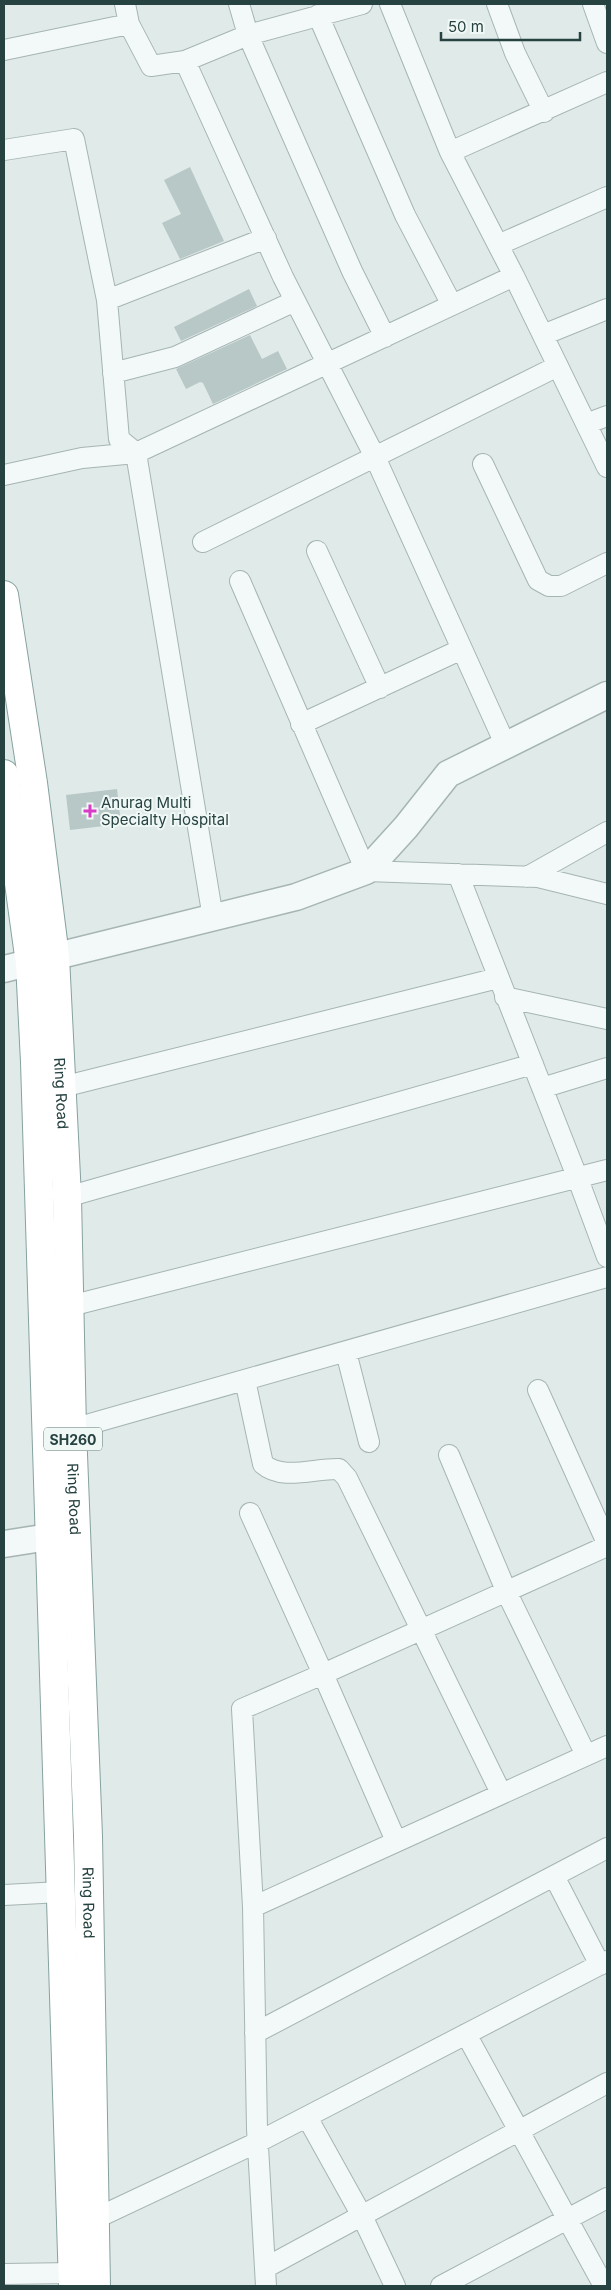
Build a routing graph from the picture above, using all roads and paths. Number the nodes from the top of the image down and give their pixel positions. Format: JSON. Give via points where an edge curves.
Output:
{"nodes":[{"id":1,"x":125,"y":4,"type":"edge"},
{"id":2,"x":240,"y":4,"type":"edge"},
{"id":3,"x":358,"y":4,"type":"edge"},
{"id":4,"x":390,"y":4,"type":"edge"},
{"id":5,"x":497,"y":4,"type":"edge"},
{"id":6,"x":593,"y":4,"type":"edge"},
{"id":7,"x":318,"y":15,"type":"junction"},
{"id":8,"x":129,"y":24,"type":"junction"},
{"id":9,"x":248,"y":35,"type":"junction"},
{"id":10,"x":607,"y":43,"type":"edge"},
{"id":11,"x":4,"y":50,"type":"edge"},
{"id":12,"x":185,"y":61,"type":"junction"},
{"id":13,"x":607,"y":82,"type":"edge"},
{"id":14,"x":544,"y":112,"type":"junction"},
{"id":15,"x":4,"y":150,"type":"edge"},
{"id":16,"x":450,"y":152,"type":"junction"},
{"id":17,"x":607,"y":197,"type":"edge"},
{"id":18,"x":266,"y":238,"type":"junction"},
{"id":19,"x":498,"y":245,"type":"junction"},
{"id":20,"x":514,"y":276,"type":"junction"},
{"id":21,"x":107,"y":300,"type":"junction"},
{"id":22,"x":296,"y":301,"type":"junction"},
{"id":23,"x":452,"y":305,"type":"junction"},
{"id":24,"x":607,"y":309,"type":"edge"},
{"id":25,"x":543,"y":335,"type":"junction"},
{"id":26,"x":385,"y":337,"type":"junction"},
{"id":27,"x":327,"y":363,"type":"junction"},
{"id":28,"x":558,"y":366,"type":"junction"},
{"id":29,"x":113,"y":373,"type":"junction"},
{"id":30,"x":607,"y":416,"type":"edge"},
{"id":31,"x":586,"y":424,"type":"junction"},
{"id":32,"x":136,"y":453,"type":"junction"},
{"id":33,"x":376,"y":457,"type":"junction"},
{"id":34,"x":483,"y":464,"type":"dead end"},
{"id":35,"x":607,"y":467,"type":"edge"},
{"id":36,"x":4,"y":474,"type":"edge"},
{"id":37,"x":203,"y":542,"type":"dead end"},
{"id":38,"x":317,"y":551,"type":"dead end"},
{"id":39,"x":607,"y":563,"type":"edge"},
{"id":40,"x":240,"y":581,"type":"dead end"},
{"id":41,"x":4,"y":595,"type":"edge"},
{"id":42,"x":462,"y":649,"type":"junction"},
{"id":43,"x":380,"y":688,"type":"junction"},
{"id":44,"x":607,"y":695,"type":"edge"},
{"id":45,"x":301,"y":724,"type":"junction"},
{"id":46,"x":506,"y":746,"type":"junction"},
{"id":47,"x":4,"y":774,"type":"edge"},
{"id":48,"x":607,"y":832,"type":"edge"},
{"id":49,"x":366,"y":871,"type":"junction"},
{"id":50,"x":458,"y":874,"type":"junction"},
{"id":51,"x":528,"y":876,"type":"junction"},
{"id":52,"x":607,"y":894,"type":"edge"},
{"id":53,"x":212,"y":918,"type":"junction"},
{"id":54,"x":29,"y":963,"type":"edge"},
{"id":55,"x":498,"y":978,"type":"junction"},
{"id":56,"x":505,"y":997,"type":"junction"},
{"id":57,"x":607,"y":1018,"type":"edge"},
{"id":58,"x":533,"y":1064,"type":"junction"},
{"id":59,"x":607,"y":1068,"type":"edge"},
{"id":60,"x":62,"y":1087,"type":"junction"},
{"id":61,"x":542,"y":1088,"type":"junction"},
{"id":62,"x":607,"y":1170,"type":"edge"},
{"id":63,"x":578,"y":1178,"type":"junction"},
{"id":64,"x":67,"y":1197,"type":"junction"},
{"id":65,"x":607,"y":1257,"type":"edge"},
{"id":66,"x":607,"y":1277,"type":"edge"},
{"id":67,"x":70,"y":1306,"type":"junction"},
{"id":68,"x":346,"y":1352,"type":"junction"},
{"id":69,"x":245,"y":1380,"type":"junction"},
{"id":70,"x":538,"y":1390,"type":"dead end"},
{"id":71,"x":72,"y":1429,"type":"junction"},
{"id":72,"x":368,"y":1442,"type":"dead end"},
{"id":73,"x":449,"y":1455,"type":"dead end"},
{"id":74,"x":250,"y":1512,"type":"dead end"},
{"id":75,"x":49,"y":1537,"type":"junction"},
{"id":76,"x":4,"y":1544,"type":"edge"},
{"id":77,"x":607,"y":1544,"type":"edge"},
{"id":78,"x":506,"y":1593,"type":"junction"},
{"id":79,"x":421,"y":1631,"type":"junction"},
{"id":80,"x":323,"y":1674,"type":"junction"},
{"id":81,"x":607,"y":1746,"type":"edge"},
{"id":82,"x":586,"y":1755,"type":"junction"},
{"id":83,"x":501,"y":1793,"type":"junction"},
{"id":84,"x":396,"y":1841,"type":"junction"},
{"id":85,"x":607,"y":1850,"type":"edge"},
{"id":86,"x":554,"y":1876,"type":"junction"},
{"id":87,"x":62,"y":1892,"type":"junction"},
{"id":88,"x":4,"y":1894,"type":"edge"},
{"id":89,"x":252,"y":1906,"type":"junction"},
{"id":90,"x":604,"y":1963,"type":"edge"},
{"id":91,"x":255,"y":2033,"type":"junction"},
{"id":92,"x":466,"y":2034,"type":"junction"},
{"id":93,"x":607,"y":2083,"type":"edge"},
{"id":94,"x":307,"y":2117,"type":"junction"},
{"id":95,"x":520,"y":2130,"type":"junction"},
{"id":96,"x":258,"y":2142,"type":"junction"},
{"id":97,"x":607,"y":2198,"type":"edge"},
{"id":98,"x":362,"y":2216,"type":"junction"},
{"id":99,"x":567,"y":2220,"type":"junction"},
{"id":100,"x":83,"y":2225,"type":"junction"},
{"id":101,"x":4,"y":2274,"type":"edge"},
{"id":102,"x":265,"y":2277,"type":"edge"},
{"id":103,"x":81,"y":2282,"type":"edge"},
{"id":104,"x":395,"y":2286,"type":"edge"},
{"id":105,"x":441,"y":2286,"type":"edge"},
{"id":106,"x":604,"y":2286,"type":"edge"}],
"edges":[{"from":1,"to":8,"type":"street"},
{"from":2,"to":9,"type":"street"},
{"from":3,"to":7,"type":"street"},
{"from":4,"to":16,"type":"street"},
{"from":5,"to":14,"type":"street","via":[[515,53]]},
{"from":6,"to":10,"type":"street"},
{"from":7,"to":9,"type":"street"},
{"from":7,"to":23,"type":"street","via":[[405,215]]},
{"from":8,"to":11,"type":"street"},
{"from":8,"to":12,"type":"street","via":[[151,66]]},
{"from":9,"to":12,"type":"street"},
{"from":9,"to":26,"type":"street","via":[[352,271]]},
{"from":12,"to":18,"type":"street"},
{"from":13,"to":14,"type":"street"},
{"from":14,"to":16,"type":"street"},
{"from":15,"to":21,"type":"street","via":[[74,139]]},
{"from":16,"to":19,"type":"street"},
{"from":17,"to":19,"type":"street"},
{"from":18,"to":21,"type":"street"},
{"from":18,"to":22,"type":"street"},
{"from":19,"to":20,"type":"street"},
{"from":20,"to":23,"type":"street"},
{"from":20,"to":25,"type":"street"},
{"from":21,"to":29,"type":"street"},
{"from":22,"to":27,"type":"street"},
{"from":22,"to":29,"type":"street","via":[[175,357]]},
{"from":23,"to":26,"type":"street"},
{"from":24,"to":25,"type":"street"},
{"from":25,"to":28,"type":"street"},
{"from":26,"to":27,"type":"street"},
{"from":27,"to":32,"type":"street"},
{"from":27,"to":33,"type":"street"},
{"from":28,"to":31,"type":"street"},
{"from":28,"to":33,"type":"street"},
{"from":29,"to":32,"type":"street","via":[[119,439]]},
{"from":30,"to":31,"type":"street"},
{"from":31,"to":35,"type":"street"},
{"from":32,"to":36,"type":"street","via":[[82,458]]},
{"from":32,"to":53,"type":"street"},
{"from":33,"to":37,"type":"street"},
{"from":33,"to":42,"type":"street"},
{"from":34,"to":39,"type":"street","via":[[538,580],[550,586],[561,586]]},
{"from":38,"to":43,"type":"street"},
{"from":40,"to":45,"type":"street"},
{"from":41,"to":54,"type":"highway","name":"Ring Road","number":"SH260","via":[[33,783]]},
{"from":42,"to":43,"type":"street"},
{"from":42,"to":46,"type":"street"},
{"from":43,"to":45,"type":"street"},
{"from":44,"to":46,"type":"street"},
{"from":45,"to":49,"type":"street"},
{"from":46,"to":49,"type":"street","via":[[448,774]]},
{"from":47,"to":54,"type":"highway","name":"Ring Road","number":"SH260"},
{"from":48,"to":51,"type":"street"},
{"from":49,"to":50,"type":"street"},
{"from":49,"to":53,"type":"street","via":[[296,897]]},
{"from":50,"to":51,"type":"street"},
{"from":50,"to":55,"type":"street"},
{"from":51,"to":52,"type":"street"},
{"from":53,"to":54,"type":"street"},
{"from":54,"to":60,"type":"highway","name":"Ring Road","number":"SH260"},
{"from":54,"to":75,"type":"highway","name":"Ring Road","number":"SH260","via":[[35,1062]]},
{"from":55,"to":56,"type":"street"},
{"from":55,"to":60,"type":"street"},
{"from":56,"to":57,"type":"street"},
{"from":56,"to":58,"type":"street"},
{"from":58,"to":61,"type":"street"},
{"from":58,"to":64,"type":"street"},
{"from":59,"to":61,"type":"street"},
{"from":60,"to":64,"type":"highway","name":"Ring Road","number":"SH260"},
{"from":61,"to":63,"type":"street"},
{"from":62,"to":63,"type":"street"},
{"from":63,"to":65,"type":"street"},
{"from":63,"to":67,"type":"street"},
{"from":64,"to":67,"type":"highway","name":"Ring Road","number":"SH260"},
{"from":66,"to":68,"type":"street"},
{"from":67,"to":71,"type":"highway","name":"Ring Road","number":"SH260"},
{"from":68,"to":69,"type":"street"},
{"from":68,"to":72,"type":"street"},
{"from":69,"to":71,"type":"street"},
{"from":69,"to":79,"type":"street","via":[[263,1464],[280,1473],[339,1469],[347,1478]]},
{"from":70,"to":77,"type":"street"},
{"from":71,"to":100,"type":"highway","name":"Ring Road","number":"SH260","via":[[88,1836]]},
{"from":73,"to":78,"type":"street"},
{"from":74,"to":80,"type":"street"},
{"from":75,"to":76,"type":"street"},
{"from":75,"to":87,"type":"highway","name":"Ring Road","number":"SH260"},
{"from":77,"to":78,"type":"street"},
{"from":78,"to":79,"type":"street"},
{"from":78,"to":82,"type":"street"},
{"from":79,"to":80,"type":"street"},
{"from":79,"to":83,"type":"street"},
{"from":80,"to":84,"type":"street"},
{"from":80,"to":89,"type":"street","via":[[242,1710]]},
{"from":81,"to":82,"type":"street"},
{"from":82,"to":83,"type":"street"},
{"from":83,"to":84,"type":"street"},
{"from":84,"to":89,"type":"street"},
{"from":85,"to":86,"type":"street"},
{"from":86,"to":90,"type":"street"},
{"from":86,"to":91,"type":"street"},
{"from":87,"to":88,"type":"street"},
{"from":87,"to":100,"type":"highway","name":"Ring Road","number":"SH260"},
{"from":89,"to":91,"type":"street"},
{"from":90,"to":92,"type":"street"},
{"from":91,"to":96,"type":"street"},
{"from":92,"to":94,"type":"street"},
{"from":92,"to":95,"type":"street"},
{"from":93,"to":95,"type":"street"},
{"from":94,"to":96,"type":"street"},
{"from":94,"to":98,"type":"street"},
{"from":95,"to":98,"type":"street"},
{"from":95,"to":99,"type":"street"},
{"from":96,"to":100,"type":"street"},
{"from":96,"to":102,"type":"street"},
{"from":97,"to":99,"type":"street"},
{"from":98,"to":102,"type":"street"},
{"from":98,"to":104,"type":"street"},
{"from":99,"to":105,"type":"street"},
{"from":99,"to":106,"type":"street"},
{"from":100,"to":103,"type":"highway","name":"Ring Road","number":"SH260"},
{"from":101,"to":103,"type":"street"}]}
